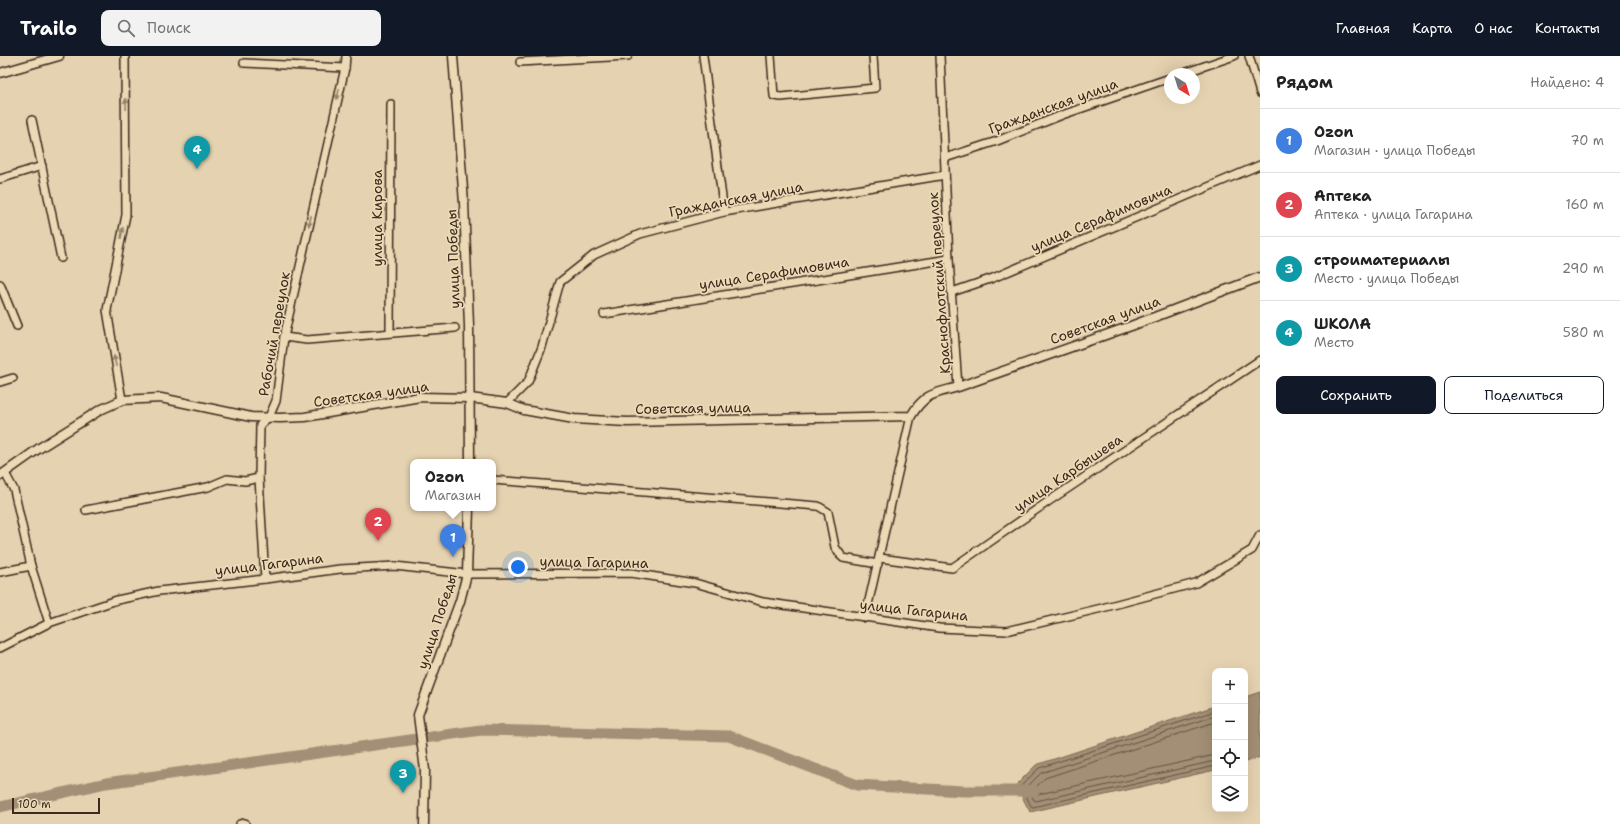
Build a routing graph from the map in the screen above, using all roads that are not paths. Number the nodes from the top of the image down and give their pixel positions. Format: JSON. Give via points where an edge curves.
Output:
{"nodes":[{"id":1,"x":59,"y":56,"type":"edge"},
{"id":2,"x":125,"y":56,"type":"edge"},
{"id":3,"x":346,"y":56,"type":"edge"},
{"id":4,"x":453,"y":56,"type":"edge"},
{"id":5,"x":628,"y":56,"type":"edge"},
{"id":6,"x":703,"y":56,"type":"edge"},
{"id":7,"x":771,"y":56,"type":"edge"},
{"id":8,"x":873,"y":56,"type":"edge"},
{"id":9,"x":940,"y":56,"type":"edge"},
{"id":10,"x":1234,"y":56,"type":"edge"},
{"id":11,"x":1249,"y":56,"type":"edge"},
{"id":12,"x":520,"y":62,"type":"dead end"},
{"id":13,"x":244,"y":63,"type":"dead end"},
{"id":14,"x":344,"y":68,"type":"junction"},
{"id":15,"x":1199,"y":68,"type":"edge"},
{"id":16,"x":0,"y":73,"type":"edge"},
{"id":17,"x":1164,"y":80,"type":"edge"},
{"id":18,"x":1260,"y":93,"type":"edge"},
{"id":19,"x":391,"y":104,"type":"dead end"},
{"id":20,"x":32,"y":120,"type":"dead end"},
{"id":21,"x":945,"y":158,"type":"junction"},
{"id":22,"x":1260,"y":165,"type":"edge"},
{"id":23,"x":42,"y":166,"type":"junction"},
{"id":24,"x":945,"y":175,"type":"junction"},
{"id":25,"x":0,"y":179,"type":"edge"},
{"id":26,"x":724,"y":212,"type":"junction"},
{"id":27,"x":61,"y":258,"type":"dead end"},
{"id":28,"x":948,"y":259,"type":"junction"},
{"id":29,"x":1260,"y":277,"type":"edge"},
{"id":30,"x":0,"y":284,"type":"edge"},
{"id":31,"x":952,"y":292,"type":"junction"},
{"id":32,"x":604,"y":314,"type":"dead end"},
{"id":33,"x":17,"y":326,"type":"dead end"},
{"id":34,"x":455,"y":328,"type":"dead end"},
{"id":35,"x":390,"y":333,"type":"junction"},
{"id":36,"x":284,"y":336,"type":"junction"},
{"id":37,"x":1260,"y":360,"type":"edge"},
{"id":38,"x":13,"y":378,"type":"dead end"},
{"id":39,"x":0,"y":382,"type":"edge"},
{"id":40,"x":958,"y":387,"type":"junction"},
{"id":41,"x":470,"y":398,"type":"junction"},
{"id":42,"x":122,"y":400,"type":"junction"},
{"id":43,"x":507,"y":403,"type":"junction"},
{"id":44,"x":911,"y":416,"type":"junction"},
{"id":45,"x":269,"y":417,"type":"junction"},
{"id":46,"x":470,"y":459,"type":"edge"},
{"id":47,"x":3,"y":474,"type":"edge"},
{"id":48,"x":259,"y":478,"type":"junction"},
{"id":49,"x":496,"y":480,"type":"edge"},
{"id":50,"x":86,"y":510,"type":"dead end"},
{"id":51,"x":469,"y":511,"type":"edge"},
{"id":52,"x":1260,"y":535,"type":"edge"},
{"id":53,"x":1260,"y":548,"type":"edge"},
{"id":54,"x":1252,"y":550,"type":"junction"},
{"id":55,"x":879,"y":561,"type":"junction"},
{"id":56,"x":31,"y":566,"type":"junction"},
{"id":57,"x":0,"y":572,"type":"edge"},
{"id":58,"x":467,"y":574,"type":"junction"},
{"id":59,"x":264,"y":579,"type":"junction"},
{"id":60,"x":865,"y":618,"type":"junction"},
{"id":61,"x":49,"y":623,"type":"junction"},
{"id":62,"x":0,"y":648,"type":"edge"},
{"id":63,"x":240,"y":824,"type":"edge"},
{"id":64,"x":245,"y":824,"type":"edge"},
{"id":65,"x":424,"y":824,"type":"edge"}],
"edges":[{"from":1,"to":16,"type":"street"},
{"from":42,"to":2,"type":"street","one_way":true,"via":[[107,310],[126,215]]},
{"from":3,"to":14,"type":"street","name":"Рабочий переулок"},
{"from":4,"to":41,"type":"street","name":"улица Победы","via":[[464,203]]},
{"from":5,"to":12,"type":"street"},
{"from":6,"to":26,"type":"street"},
{"from":7,"to":8,"type":"street","via":[[774,96],[781,97],[875,88]]},
{"from":9,"to":21,"type":"street","name":"Краснофлотский переулок"},
{"from":10,"to":15,"type":"street"},
{"from":11,"to":18,"type":"street"},
{"from":13,"to":14,"type":"street"},
{"from":14,"to":36,"type":"street","name":"Рабочий переулок","one_way":true},
{"from":17,"to":21,"type":"street","name":"Гражданская улица"},
{"from":19,"to":35,"type":"street","name":"улица Кирова"},
{"from":20,"to":23,"type":"street"},
{"from":21,"to":24,"type":"street","name":"Краснофлотский переулок"},
{"from":22,"to":31,"type":"street","name":"улица Серафимовича","via":[[993,278]]},
{"from":23,"to":25,"type":"street"},
{"from":23,"to":27,"type":"street"},
{"from":24,"to":26,"type":"street","name":"Гражданская улица"},
{"from":24,"to":28,"type":"street","name":"Краснофлотский переулок"},
{"from":26,"to":43,"type":"street","name":"Гражданская улица","via":[[640,234],[594,255],[560,282],[542,347],[528,382]]},
{"from":28,"to":31,"type":"street","name":"Краснофлотский переулок"},
{"from":28,"to":32,"type":"street","name":"улица Серафимовича"},
{"from":29,"to":40,"type":"street","name":"Советская улица"},
{"from":30,"to":33,"type":"street"},
{"from":31,"to":40,"type":"street","name":"Краснофлотский переулок"},
{"from":34,"to":35,"type":"street"},
{"from":35,"to":36,"type":"street","via":[[307,340]]},
{"from":36,"to":45,"type":"street","name":"Рабочий переулок","via":[[276,401]]},
{"from":37,"to":55,"type":"street","name":"улица Карбышева","via":[[1049,500],[952,568]]},
{"from":38,"to":39,"type":"street"},
{"from":40,"to":44,"type":"street","name":"Краснофлотский переулок","via":[[923,399]]},
{"from":41,"to":43,"type":"street","name":"Советская улица"},
{"from":41,"to":45,"type":"street","name":"Советская улица","via":[[420,397],[305,417]]},
{"from":41,"to":46,"type":"street","name":"улица Победы"},
{"from":42,"to":45,"type":"street","name":"Советская улица","via":[[161,398],[251,417]]},
{"from":42,"to":47,"type":"street","name":"Советская улица","via":[[94,414]]},
{"from":43,"to":44,"type":"street","name":"Советская улица","via":[[524,410],[574,419],[627,422]]},
{"from":44,"to":55,"type":"street","name":"Краснофлотский переулок"},
{"from":45,"to":48,"type":"street","name":"Рабочий переулок","via":[[260,425]]},
{"from":47,"to":56,"type":"street","via":[[14,490]]},
{"from":48,"to":50,"type":"street","via":[[245,481],[227,479],[208,487]]},
{"from":48,"to":59,"type":"street","name":"Рабочий переулок"},
{"from":49,"to":55,"type":"street","name":"улица Карбышева","via":[[818,506],[828,512],[835,547],[843,558]]},
{"from":51,"to":58,"type":"street","name":"улица Победы"},
{"from":52,"to":54,"type":"street"},
{"from":53,"to":54,"type":"street","name":"улица Гагарина"},
{"from":54,"to":60,"type":"street","name":"улица Гагарина","via":[[1196,583],[1006,631],[939,628]]},
{"from":55,"to":60,"type":"street","name":"Краснофлотский переулок"},
{"from":56,"to":57,"type":"street"},
{"from":56,"to":61,"type":"street"},
{"from":58,"to":59,"type":"street","name":"улица Гагарина","via":[[375,566]]},
{"from":58,"to":60,"type":"street","name":"улица Гагарина","via":[[631,573],[695,583],[763,602]]},
{"from":58,"to":65,"type":"street","name":"улица Победы","via":[[460,601],[418,715],[425,770]]},
{"from":59,"to":61,"type":"street","name":"улица Гагарина","via":[[159,591],[117,600]]},
{"from":61,"to":62,"type":"street","name":"улица Гагарина"},
{"from":63,"to":64,"type":"street"}]}
